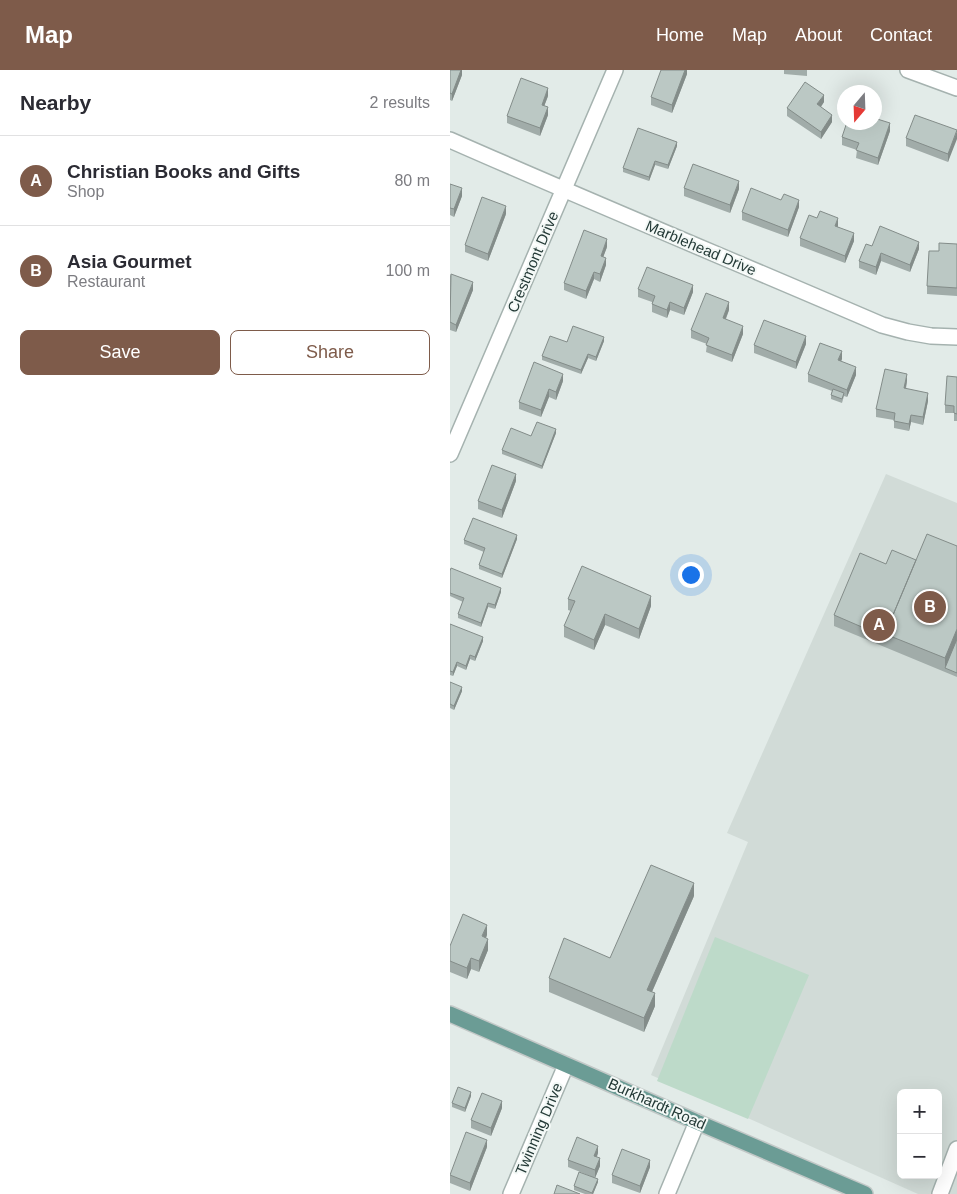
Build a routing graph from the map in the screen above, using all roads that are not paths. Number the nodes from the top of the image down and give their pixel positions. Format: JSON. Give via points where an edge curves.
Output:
{"nodes":[{"id":1,"x":615,"y":70,"type":"edge"},
{"id":2,"x":908,"y":70,"type":"edge"},
{"id":3,"x":957,"y":88,"type":"edge"},
{"id":4,"x":450,"y":140,"type":"edge"},
{"id":5,"x":564,"y":190,"type":"junction"},
{"id":6,"x":957,"y":337,"type":"edge"},
{"id":7,"x":450,"y":454,"type":"edge"},
{"id":8,"x":450,"y":1014,"type":"edge"},
{"id":9,"x":566,"y":1065,"type":"junction"},
{"id":10,"x":696,"y":1122,"type":"junction"},
{"id":11,"x":957,"y":1149,"type":"edge"},
{"id":12,"x":511,"y":1194,"type":"edge"},
{"id":13,"x":667,"y":1194,"type":"edge"},
{"id":14,"x":865,"y":1194,"type":"edge"},
{"id":15,"x":940,"y":1194,"type":"edge"}],
"edges":[{"from":1,"to":5,"type":"street","name":"Crestmont Drive"},
{"from":2,"to":3,"type":"street"},
{"from":4,"to":5,"type":"street","name":"Marblehead Drive"},
{"from":5,"to":6,"type":"street","name":"Marblehead Drive","via":[[882,325],[923,335]]},
{"from":5,"to":7,"type":"street","name":"Crestmont Drive"},
{"from":8,"to":9,"type":"main road","name":"Burkhardt Road"},
{"from":9,"to":10,"type":"main road","name":"Burkhardt Road"},
{"from":9,"to":12,"type":"street","name":"Twinning Drive"},
{"from":10,"to":13,"type":"street"},
{"from":10,"to":14,"type":"main road","name":"Burkhardt Road"},
{"from":11,"to":15,"type":"street"}]}
